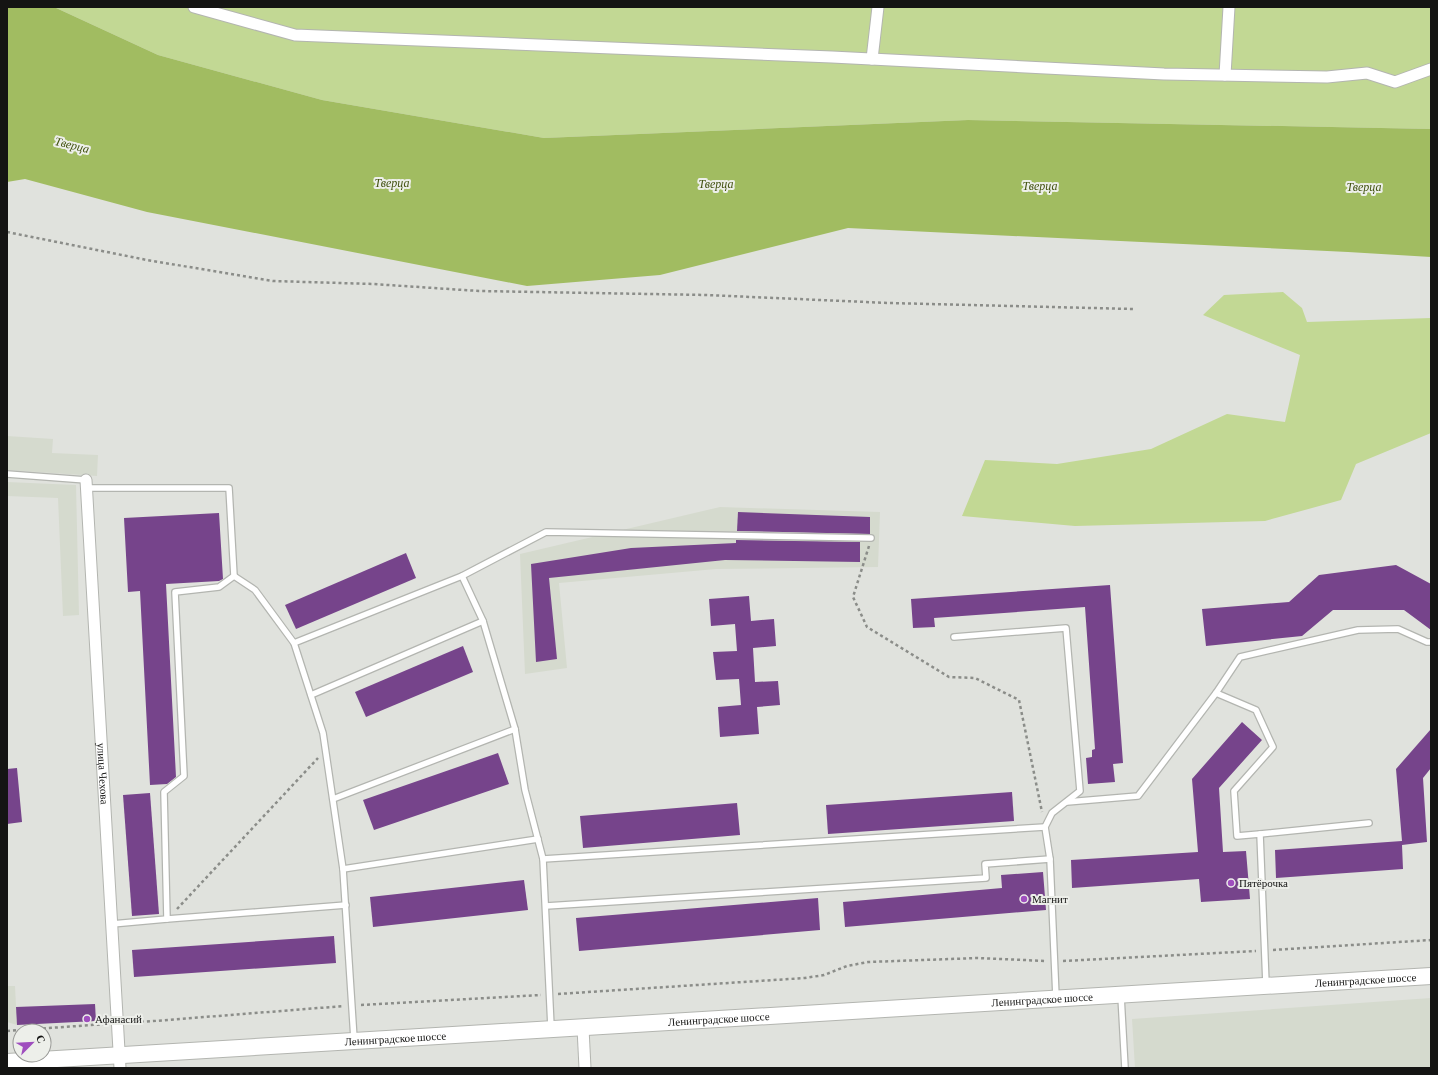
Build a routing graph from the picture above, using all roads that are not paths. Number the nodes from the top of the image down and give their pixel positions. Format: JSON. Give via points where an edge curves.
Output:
{"nodes":[{"id":1,"x":194,"y":7,"type":"edge"},
{"id":2,"x":878,"y":7,"type":"edge"},
{"id":3,"x":1229,"y":7,"type":"edge"},
{"id":4,"x":872,"y":59,"type":"junction"},
{"id":5,"x":1431,"y":68,"type":"edge"},
{"id":6,"x":1224,"y":75,"type":"junction"},
{"id":7,"x":7,"y":474,"type":"edge"},
{"id":8,"x":86,"y":484,"type":"junction"},
{"id":9,"x":871,"y":538,"type":"road end"},
{"id":10,"x":234,"y":576,"type":"junction"},
{"id":11,"x":462,"y":576,"type":"junction"},
{"id":12,"x":482,"y":621,"type":"junction"},
{"id":13,"x":954,"y":637,"type":"dead end"},
{"id":14,"x":1431,"y":642,"type":"edge"},
{"id":15,"x":294,"y":643,"type":"junction"},
{"id":16,"x":1216,"y":693,"type":"junction"},
{"id":17,"x":310,"y":695,"type":"junction"},
{"id":18,"x":515,"y":729,"type":"junction"},
{"id":19,"x":333,"y":799,"type":"junction"},
{"id":20,"x":1067,"y":802,"type":"junction"},
{"id":21,"x":1369,"y":823,"type":"dead end"},
{"id":22,"x":1045,"y":827,"type":"junction"},
{"id":23,"x":1260,"y":834,"type":"junction"},
{"id":24,"x":538,"y":839,"type":"junction"},
{"id":25,"x":543,"y":859,"type":"junction"},
{"id":26,"x":1050,"y":860,"type":"junction"},
{"id":27,"x":343,"y":868,"type":"junction"},
{"id":28,"x":346,"y":905,"type":"junction"},
{"id":29,"x":546,"y":906,"type":"junction"},
{"id":30,"x":167,"y":920,"type":"junction"},
{"id":31,"x":112,"y":924,"type":"junction"},
{"id":32,"x":1431,"y":976,"type":"edge"},
{"id":33,"x":1266,"y":986,"type":"junction"},
{"id":34,"x":1121,"y":995,"type":"junction"},
{"id":35,"x":1057,"y":999,"type":"junction"},
{"id":36,"x":584,"y":1028,"type":"junction"},
{"id":37,"x":551,"y":1030,"type":"junction"},
{"id":38,"x":354,"y":1042,"type":"junction"},
{"id":39,"x":7,"y":1062,"type":"edge"},
{"id":40,"x":120,"y":1062,"type":"edge"},
{"id":41,"x":585,"y":1068,"type":"edge"},
{"id":42,"x":1125,"y":1068,"type":"edge"}],
"edges":[{"from":1,"to":4,"type":"street","via":[[295,35]]},
{"from":2,"to":4,"type":"street"},
{"from":3,"to":6,"type":"street"},
{"from":4,"to":6,"type":"street"},
{"from":5,"to":6,"type":"street","via":[[1395,82],[1367,73],[1327,77]]},
{"from":7,"to":8,"type":"lane"},
{"from":8,"to":10,"type":"lane","via":[[229,488]]},
{"from":8,"to":31,"type":"street","name":"улица Чехова"},
{"from":9,"to":11,"type":"lane","via":[[546,532]]},
{"from":10,"to":15,"type":"lane","via":[[255,590]]},
{"from":10,"to":30,"type":"lane","via":[[219,587],[175,592],[184,776],[164,792]]},
{"from":11,"to":12,"type":"lane"},
{"from":11,"to":15,"type":"lane"},
{"from":12,"to":17,"type":"lane"},
{"from":12,"to":18,"type":"lane"},
{"from":13,"to":20,"type":"lane","via":[[1066,628],[1080,791]]},
{"from":14,"to":16,"type":"lane","via":[[1398,629],[1358,630],[1240,658]]},
{"from":15,"to":17,"type":"lane"},
{"from":16,"to":20,"type":"lane","via":[[1138,796]]},
{"from":16,"to":23,"type":"lane","via":[[1256,710],[1273,747],[1234,790],[1237,836]]},
{"from":17,"to":19,"type":"lane","via":[[322,733]]},
{"from":18,"to":19,"type":"lane"},
{"from":18,"to":24,"type":"lane","via":[[525,790]]},
{"from":19,"to":27,"type":"lane"},
{"from":20,"to":22,"type":"lane","via":[[1052,813]]},
{"from":21,"to":23,"type":"lane"},
{"from":22,"to":25,"type":"lane"},
{"from":22,"to":26,"type":"lane"},
{"from":23,"to":33,"type":"lane"},
{"from":24,"to":25,"type":"lane"},
{"from":24,"to":27,"type":"lane"},
{"from":25,"to":29,"type":"lane"},
{"from":26,"to":29,"type":"lane","via":[[985,864],[986,878]]},
{"from":26,"to":35,"type":"lane"},
{"from":27,"to":28,"type":"lane"},
{"from":28,"to":30,"type":"lane"},
{"from":28,"to":38,"type":"lane"},
{"from":29,"to":37,"type":"lane"},
{"from":30,"to":31,"type":"lane"},
{"from":31,"to":40,"type":"street","name":"улица Чехова"},
{"from":32,"to":33,"type":"main road","name":"Ленинградское шоссе"},
{"from":33,"to":34,"type":"main road","name":"Ленинградское шоссе"},
{"from":34,"to":35,"type":"main road","name":"Ленинградское шоссе"},
{"from":34,"to":42,"type":"lane"},
{"from":35,"to":36,"type":"main road","name":"Ленинградское шоссе"},
{"from":36,"to":37,"type":"main road","name":"Ленинградское шоссе"},
{"from":36,"to":41,"type":"street"},
{"from":37,"to":38,"type":"main road","name":"Ленинградское шоссе"},
{"from":38,"to":40,"type":"main road","name":"Ленинградское шоссе"},
{"from":39,"to":40,"type":"main road","name":"Ленинградское шоссе"}]}
